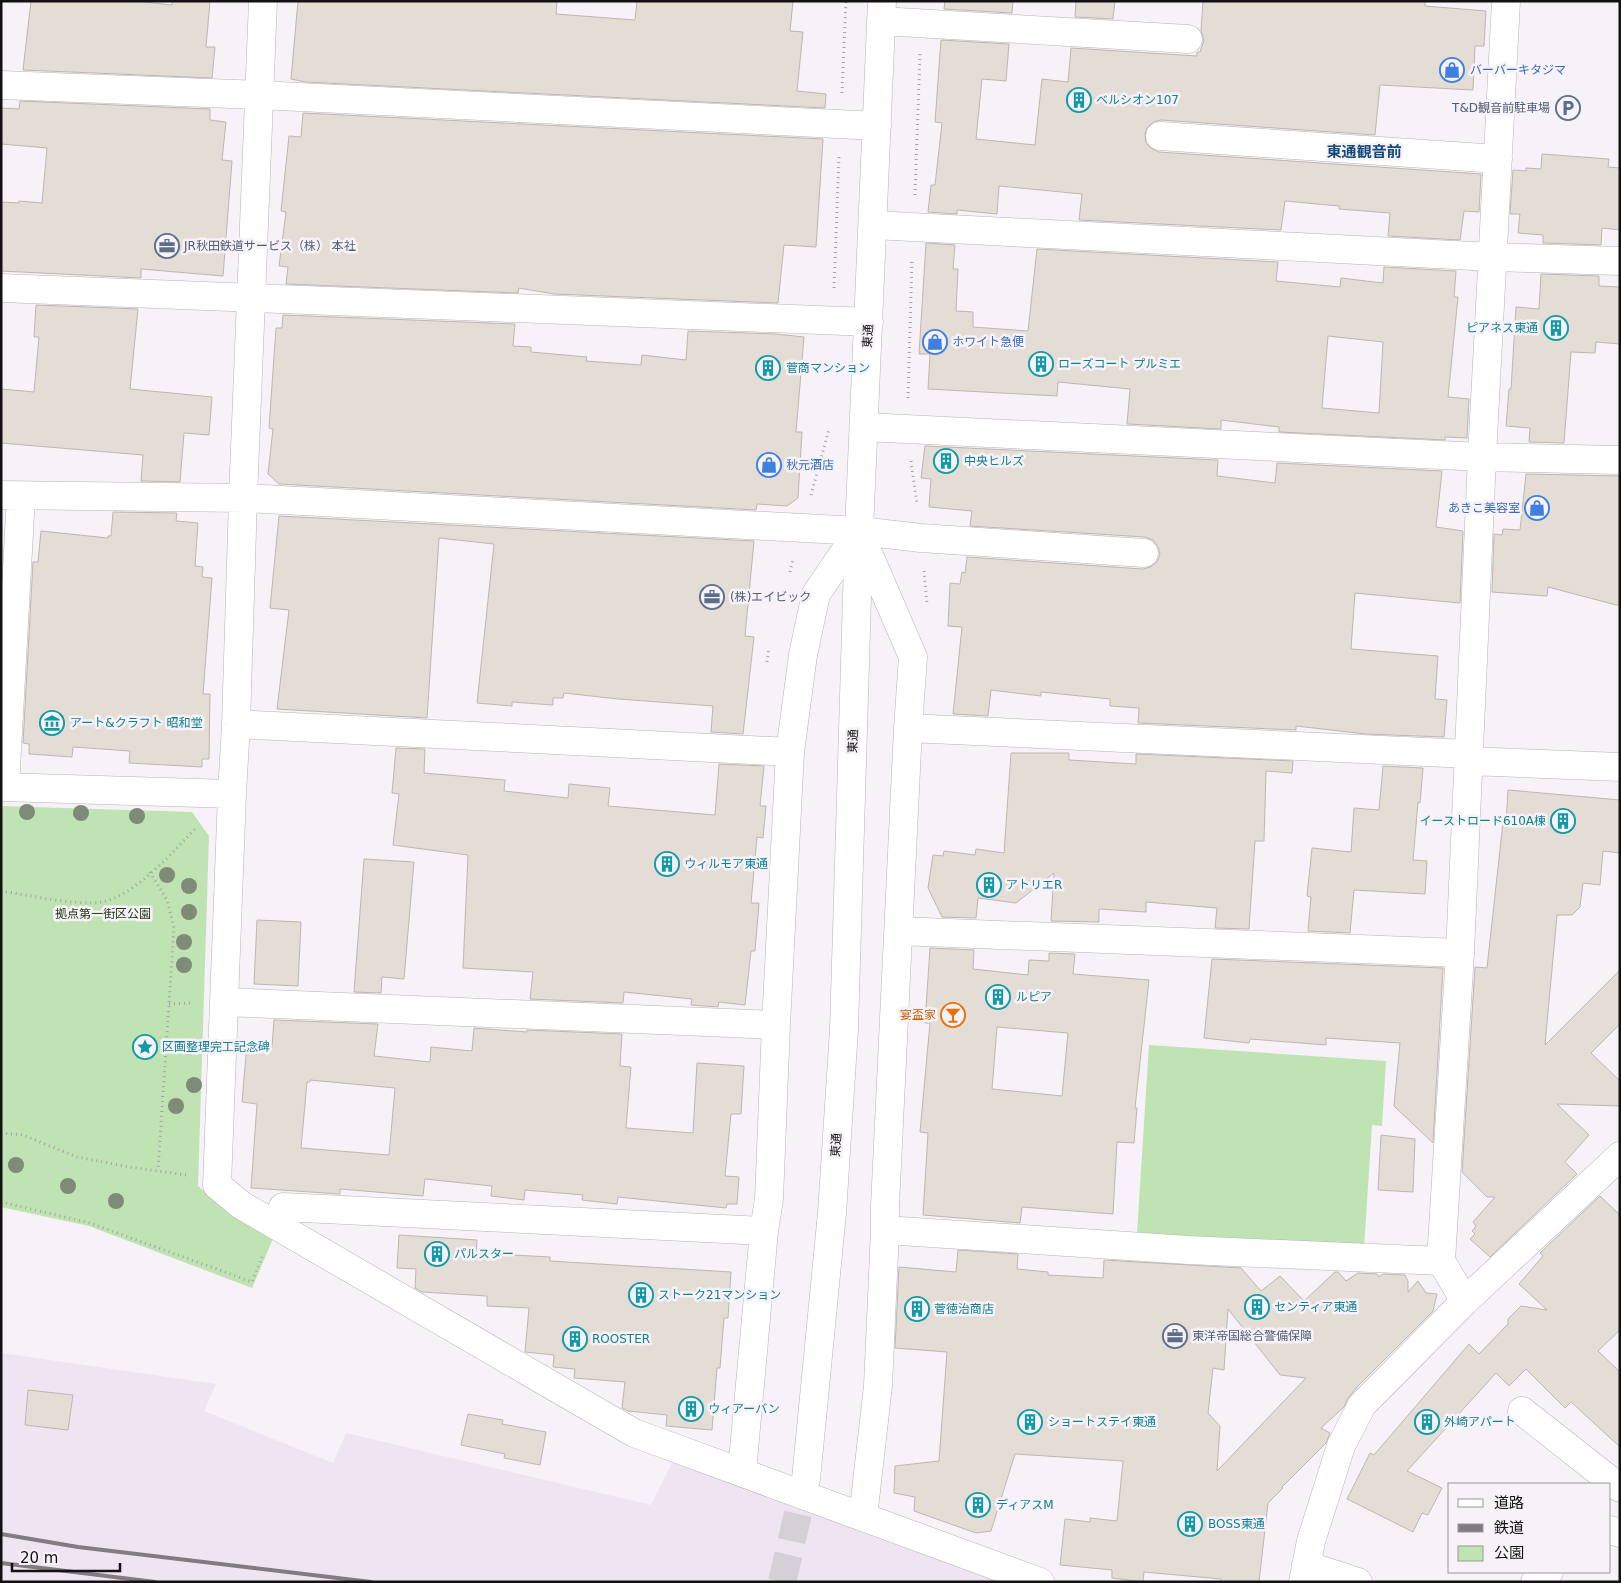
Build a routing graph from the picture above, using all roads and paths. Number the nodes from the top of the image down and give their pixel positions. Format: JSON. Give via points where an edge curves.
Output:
{"nodes":[{"id":1,"x":263,"y":1,"type":"edge"},
{"id":2,"x":1506,"y":1,"type":"edge"},
{"id":3,"x":882,"y":11,"type":"edge"},
{"id":4,"x":1188,"y":39,"type":"dead end"},
{"id":5,"x":1,"y":85,"type":"edge"},
{"id":6,"x":259,"y":95,"type":"junction"},
{"id":7,"x":877,"y":126,"type":"junction"},
{"id":8,"x":1160,"y":136,"type":"dead end"},
{"id":9,"x":1498,"y":159,"type":"junction"},
{"id":10,"x":873,"y":225,"type":"junction"},
{"id":11,"x":1492,"y":257,"type":"junction"},
{"id":12,"x":1620,"y":261,"type":"edge"},
{"id":13,"x":1,"y":288,"type":"edge"},
{"id":14,"x":251,"y":297,"type":"junction"},
{"id":15,"x":869,"y":322,"type":"junction"},
{"id":16,"x":864,"y":427,"type":"junction"},
{"id":17,"x":1482,"y":457,"type":"junction"},
{"id":18,"x":1620,"y":460,"type":"edge"},
{"id":19,"x":11,"y":496,"type":"edge"},
{"id":20,"x":243,"y":498,"type":"junction"},
{"id":21,"x":859,"y":531,"type":"junction"},
{"id":22,"x":1144,"y":553,"type":"dead end"},
{"id":23,"x":236,"y":724,"type":"junction"},
{"id":24,"x":908,"y":728,"type":"junction"},
{"id":25,"x":790,"y":752,"type":"junction"},
{"id":26,"x":1469,"y":757,"type":"junction"},
{"id":27,"x":1620,"y":767,"type":"edge"},
{"id":28,"x":3,"y":787,"type":"edge"},
{"id":29,"x":232,"y":794,"type":"junction"},
{"id":30,"x":150,"y":872,"type":"junction"},
{"id":31,"x":1,"y":891,"type":"edge"},
{"id":32,"x":899,"y":931,"type":"junction"},
{"id":33,"x":1460,"y":952,"type":"junction"},
{"id":34,"x":224,"y":1002,"type":"junction"},
{"id":35,"x":776,"y":1025,"type":"junction"},
{"id":36,"x":1,"y":1133,"type":"edge"},
{"id":37,"x":1620,"y":1156,"type":"edge"},
{"id":38,"x":158,"y":1170,"type":"junction"},
{"id":39,"x":217,"y":1186,"type":"junction"},
{"id":40,"x":1,"y":1202,"type":"edge"},
{"id":41,"x":276,"y":1224,"type":"junction"},
{"id":42,"x":885,"y":1230,"type":"junction"},
{"id":43,"x":764,"y":1232,"type":"junction"},
{"id":44,"x":1441,"y":1261,"type":"junction"},
{"id":45,"x":1466,"y":1301,"type":"junction"},
{"id":46,"x":1522,"y":1411,"type":"dead end"},
{"id":47,"x":742,"y":1472,"type":"junction"},
{"id":48,"x":806,"y":1479,"type":"tunnel mouth"},
{"id":49,"x":1620,"y":1488,"type":"edge"},
{"id":50,"x":863,"y":1517,"type":"junction"},
{"id":51,"x":1304,"y":1573,"type":"edge"},
{"id":52,"x":1548,"y":1573,"type":"edge"},
{"id":53,"x":1040,"y":1582,"type":"edge"},
{"id":54,"x":1358,"y":1582,"type":"edge"},
{"id":55,"x":1535,"y":1582,"type":"edge"}],
"edges":[{"from":1,"to":6,"type":"street"},
{"from":2,"to":9,"type":"street"},
{"from":3,"to":4,"type":"street"},
{"from":3,"to":7,"type":"street","name":"東通"},
{"from":5,"to":6,"type":"street"},
{"from":6,"to":7,"type":"street"},
{"from":6,"to":14,"type":"street"},
{"from":7,"to":10,"type":"street","name":"東通"},
{"from":8,"to":9,"type":"street"},
{"from":9,"to":11,"type":"street"},
{"from":10,"to":11,"type":"street"},
{"from":10,"to":15,"type":"street","name":"東通"},
{"from":11,"to":12,"type":"street"},
{"from":11,"to":17,"type":"street"},
{"from":13,"to":14,"type":"street"},
{"from":14,"to":15,"type":"street"},
{"from":14,"to":20,"type":"street"},
{"from":15,"to":16,"type":"street","name":"東通"},
{"from":16,"to":17,"type":"street"},
{"from":16,"to":21,"type":"street","name":"東通"},
{"from":17,"to":18,"type":"street"},
{"from":17,"to":26,"type":"street"},
{"from":19,"to":20,"type":"street"},
{"from":19,"to":28,"type":"street"},
{"from":20,"to":21,"type":"street"},
{"from":20,"to":23,"type":"street"},
{"from":21,"to":22,"type":"street"},
{"from":21,"to":24,"type":"street","via":[[913,657]]},
{"from":21,"to":25,"type":"street","via":[[816,594],[803,655]]},
{"from":21,"to":48,"type":"street","name":"東通","via":[[844,1029],[832,1213]]},
{"from":23,"to":25,"type":"street"},
{"from":23,"to":29,"type":"street"},
{"from":24,"to":26,"type":"street"},
{"from":24,"to":32,"type":"street"},
{"from":25,"to":35,"type":"street"},
{"from":26,"to":27,"type":"street"},
{"from":26,"to":33,"type":"street"},
{"from":28,"to":29,"type":"street"},
{"from":29,"to":30,"type":"path"},
{"from":29,"to":34,"type":"street"},
{"from":30,"to":31,"type":"path","via":[[140,883],[102,902]]},
{"from":30,"to":38,"type":"path","via":[[167,900],[174,928]]},
{"from":32,"to":33,"type":"street"},
{"from":32,"to":42,"type":"street"},
{"from":33,"to":44,"type":"street"},
{"from":34,"to":35,"type":"street"},
{"from":34,"to":39,"type":"street"},
{"from":35,"to":43,"type":"street","via":[[769,1199]]},
{"from":36,"to":38,"type":"path","via":[[23,1135],[77,1157]]},
{"from":37,"to":45,"type":"street"},
{"from":38,"to":39,"type":"path","via":[[188,1175]]},
{"from":39,"to":41,"type":"street","via":[[241,1205]]},
{"from":40,"to":41,"type":"path","via":[[90,1222],[252,1282]]},
{"from":41,"to":43,"type":"street","via":[[283,1207]]},
{"from":41,"to":47,"type":"street","via":[[634,1433]]},
{"from":42,"to":44,"type":"street","via":[[1188,1250]]},
{"from":42,"to":50,"type":"street","via":[[878,1386]]},
{"from":43,"to":47,"type":"street"},
{"from":44,"to":45,"type":"street"},
{"from":45,"to":51,"type":"street","via":[[1362,1405],[1341,1446]]},
{"from":46,"to":49,"type":"street"},
{"from":47,"to":50,"type":"street"},
{"from":50,"to":53,"type":"street"},
{"from":51,"to":54,"type":"street"},
{"from":52,"to":55,"type":"street"}]}
